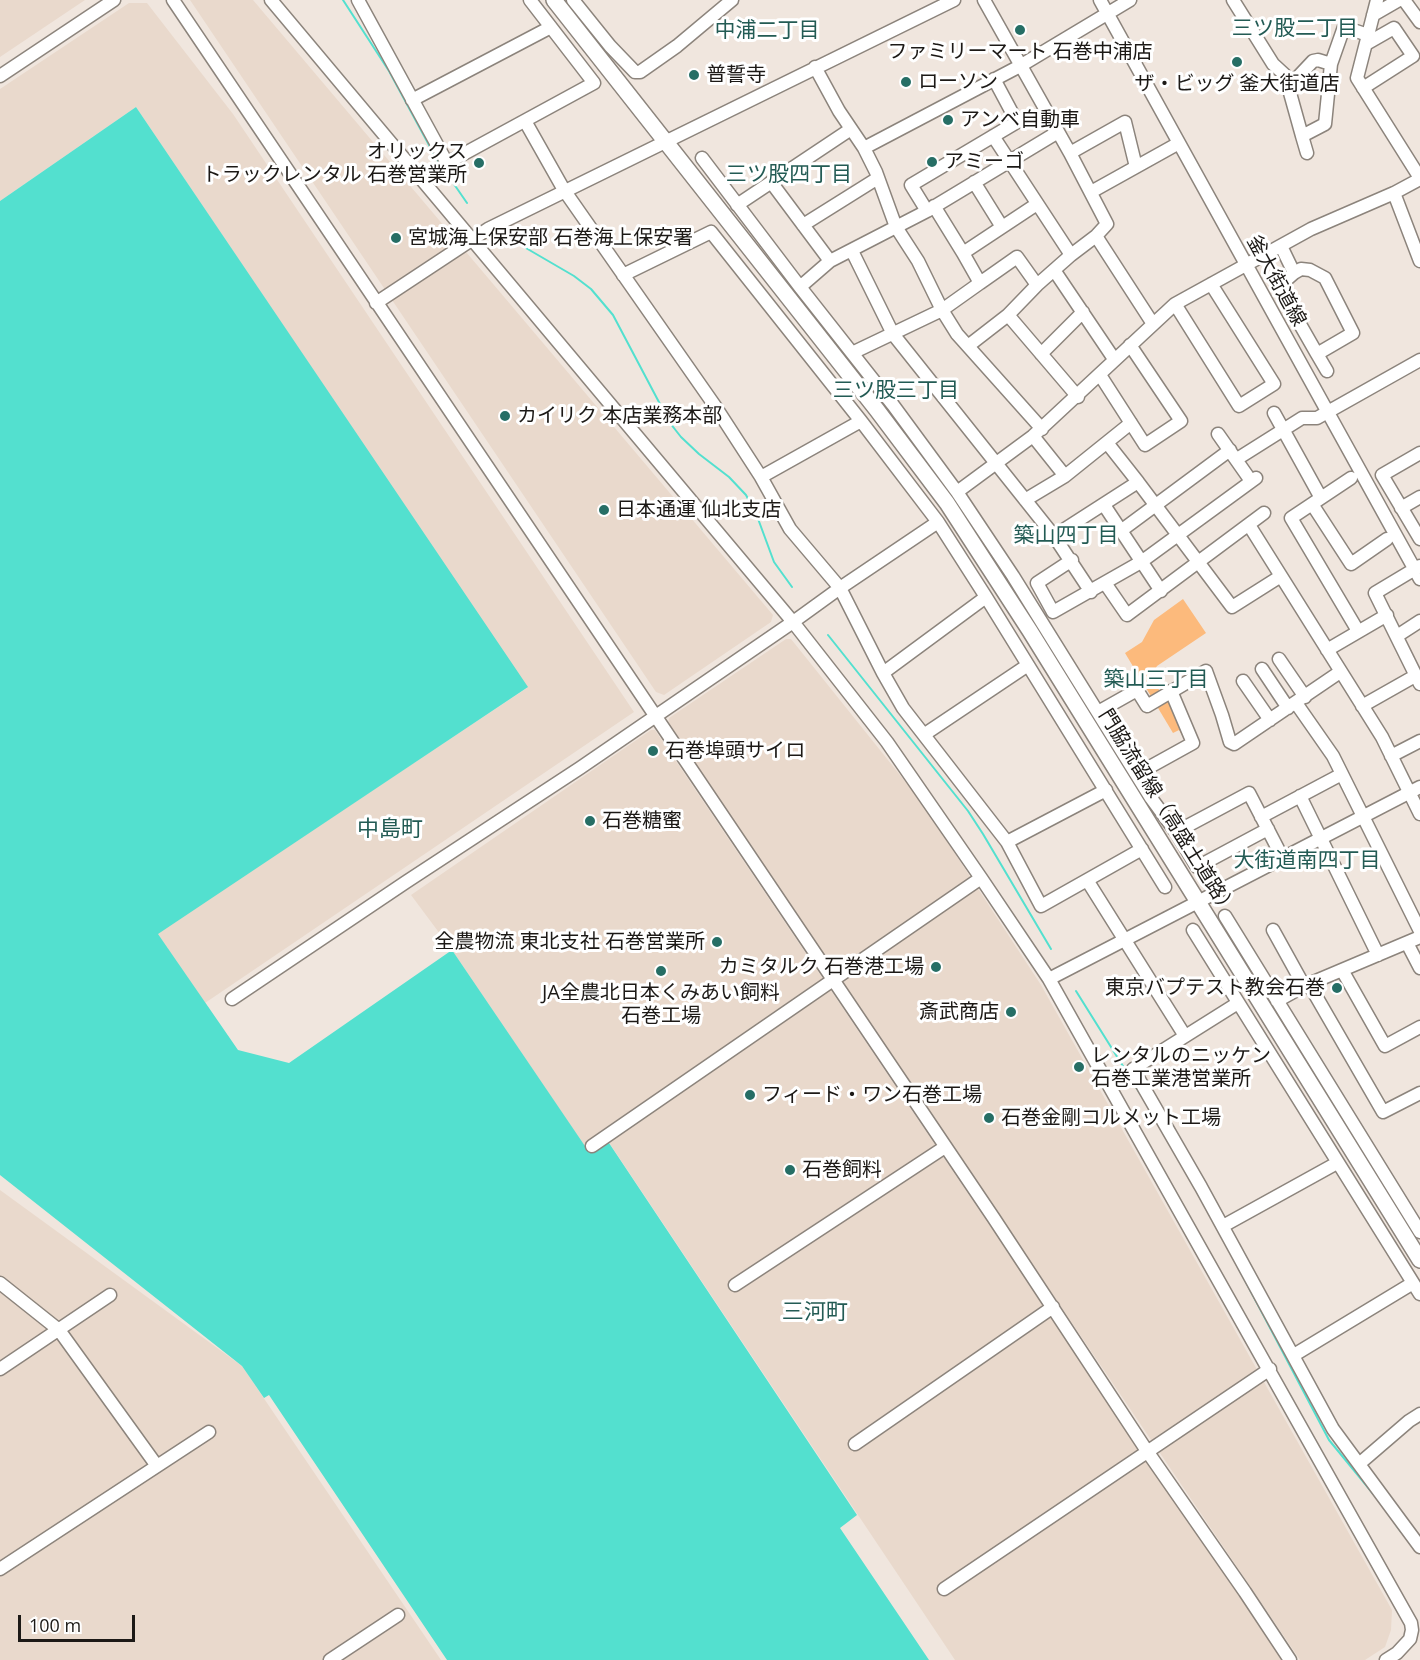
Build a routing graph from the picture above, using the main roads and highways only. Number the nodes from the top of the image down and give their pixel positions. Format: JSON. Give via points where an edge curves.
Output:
{"nodes":[{"id":1,"x":554,"y":0,"type":"edge"},
{"id":2,"x":1420,"y":1260,"type":"edge"}],
"edges":[{"from":1,"to":2,"type":"main road","name":"門脇流留線（高盛土道路）","via":[[947,502]]}]}
